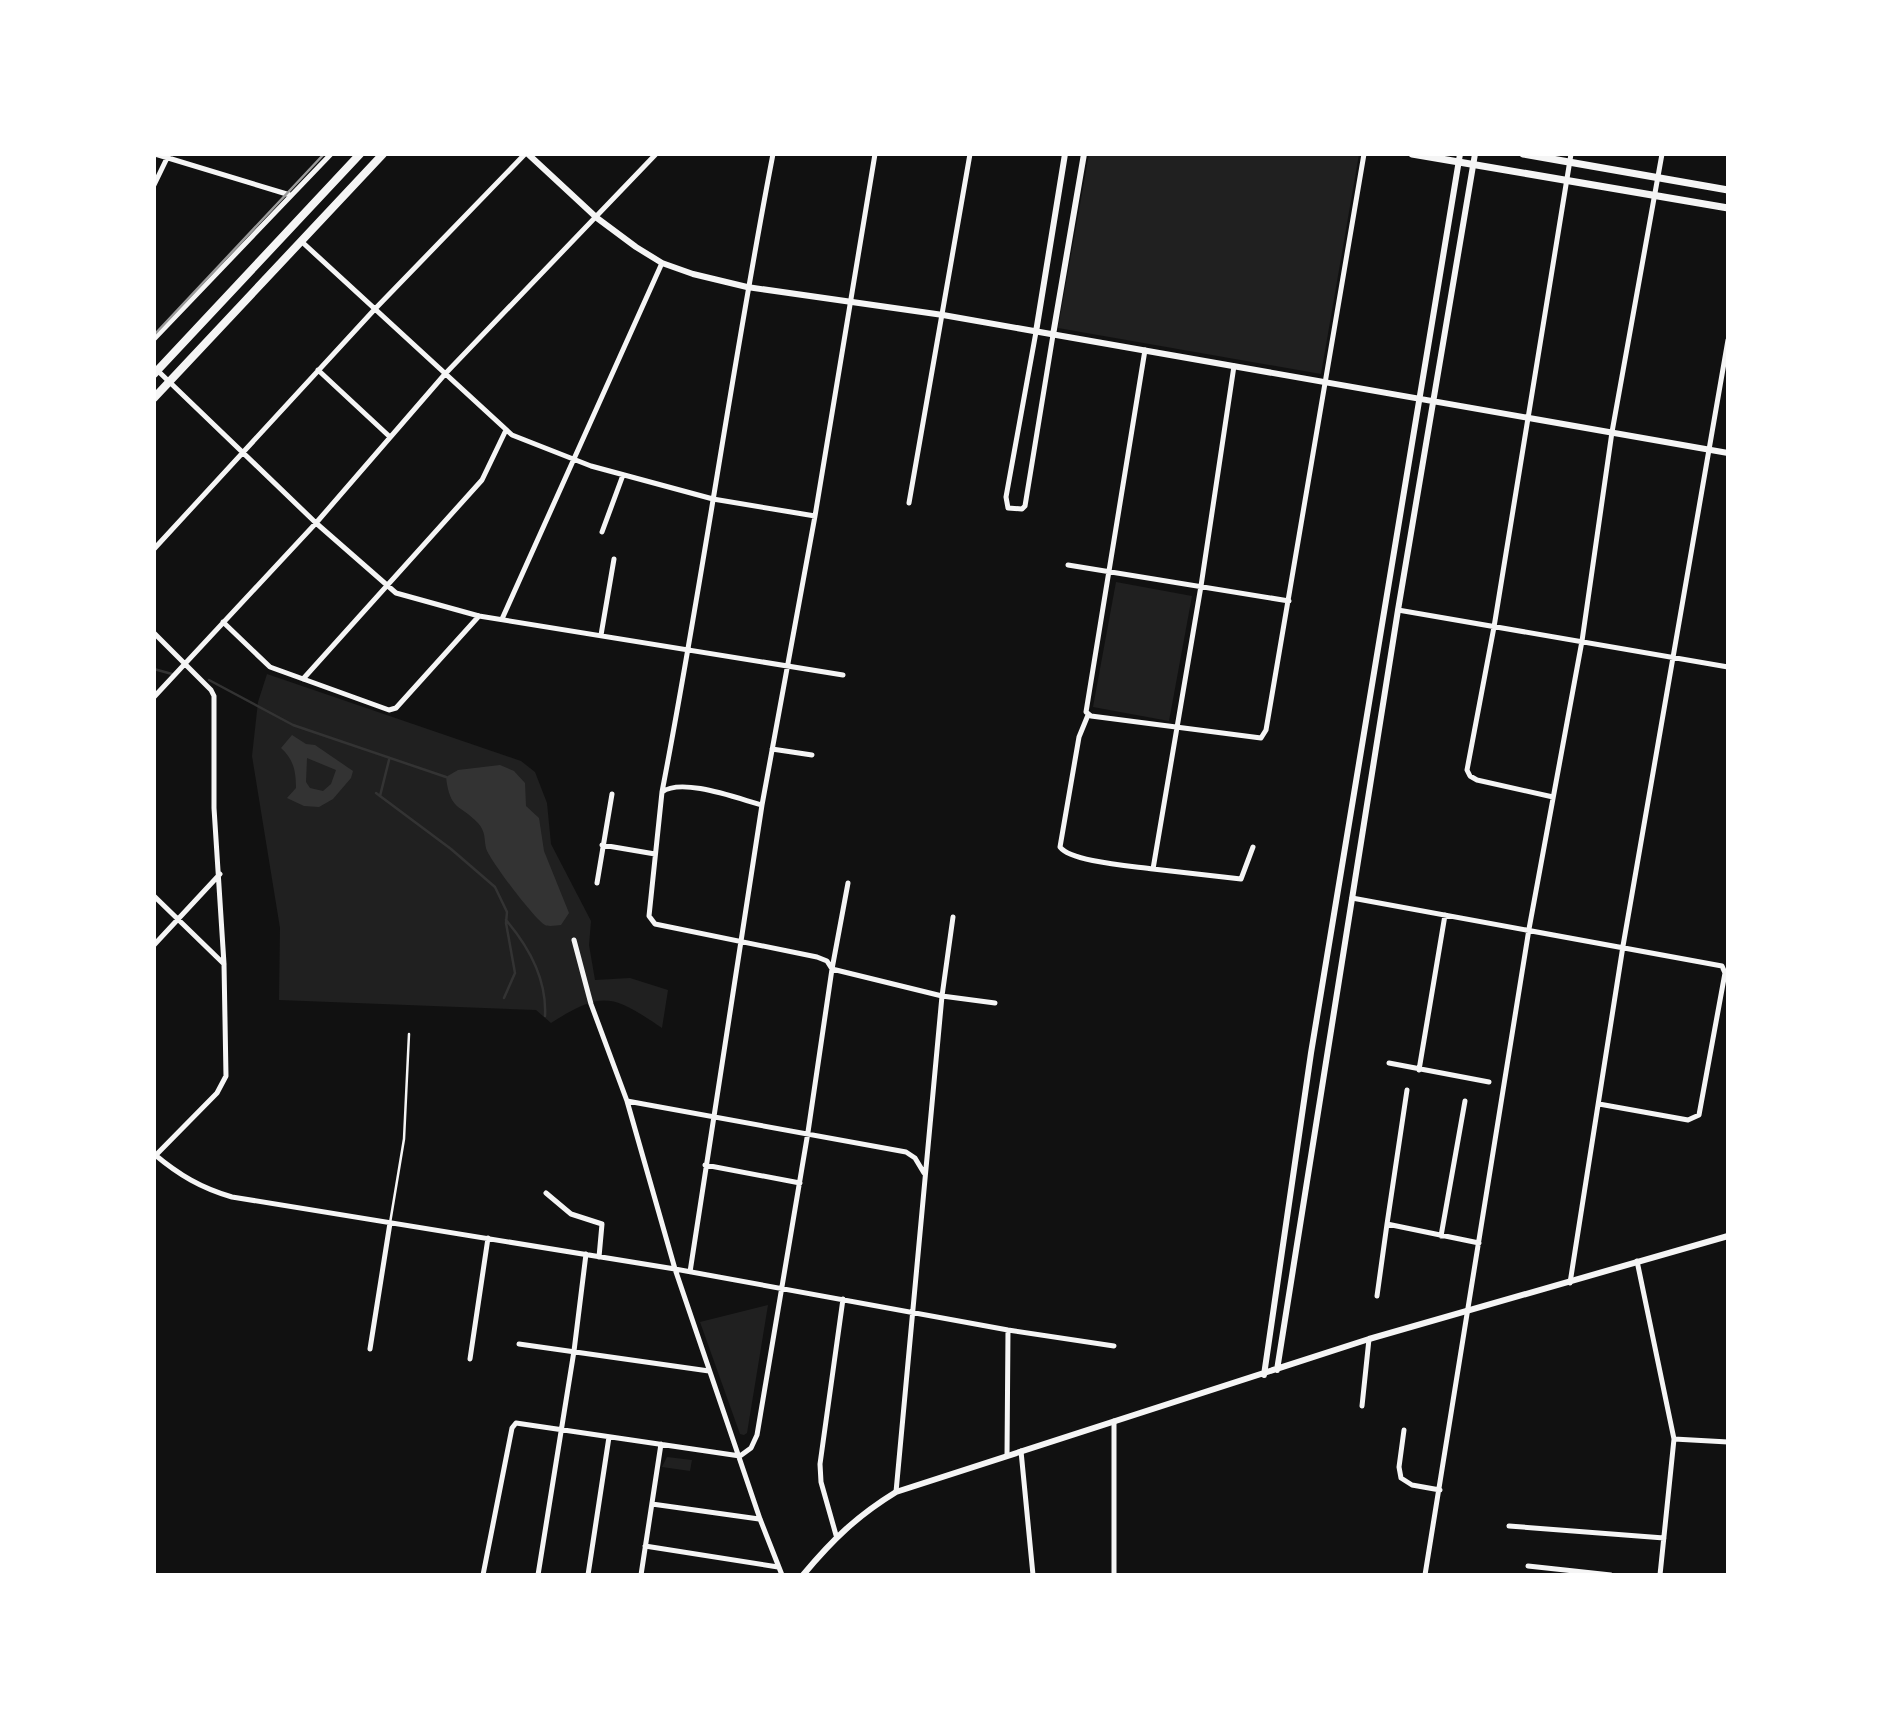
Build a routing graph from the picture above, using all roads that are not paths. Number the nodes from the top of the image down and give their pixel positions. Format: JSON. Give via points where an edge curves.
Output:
{"nodes":[{"id":1,"x":155,"y":154,"type":"edge"},
{"id":2,"x":331,"y":154,"type":"edge"},
{"id":3,"x":360,"y":154,"type":"edge"},
{"id":4,"x":383,"y":154,"type":"edge"},
{"id":5,"x":526,"y":154,"type":"edge"},
{"id":6,"x":656,"y":154,"type":"edge"},
{"id":7,"x":773,"y":154,"type":"edge"},
{"id":8,"x":875,"y":154,"type":"edge"},
{"id":9,"x":970,"y":154,"type":"edge"},
{"id":10,"x":1065,"y":154,"type":"edge"},
{"id":11,"x":1084,"y":154,"type":"edge"},
{"id":12,"x":1364,"y":154,"type":"edge"},
{"id":13,"x":1412,"y":154,"type":"edge"},
{"id":14,"x":1475,"y":154,"type":"edge"},
{"id":15,"x":1522,"y":154,"type":"edge"},
{"id":16,"x":1662,"y":154,"type":"edge"},
{"id":17,"x":167,"y":156,"type":"edge"},
{"id":18,"x":1459,"y":158,"type":"edge"},
{"id":19,"x":1570,"y":158,"type":"edge"},
{"id":20,"x":1473,"y":165,"type":"junction"},
{"id":21,"x":1658,"y":178,"type":"junction"},
{"id":22,"x":1566,"y":180,"type":"junction"},
{"id":23,"x":154,"y":185,"type":"edge"},
{"id":24,"x":1728,"y":190,"type":"edge"},
{"id":25,"x":290,"y":195,"type":"junction"},
{"id":26,"x":1655,"y":196,"type":"junction"},
{"id":27,"x":1728,"y":208,"type":"edge"},
{"id":28,"x":597,"y":218,"type":"junction"},
{"id":29,"x":301,"y":241,"type":"junction"},
{"id":30,"x":662,"y":262,"type":"junction"},
{"id":31,"x":747,"y":286,"type":"junction"},
{"id":32,"x":848,"y":300,"type":"junction"},
{"id":33,"x":374,"y":310,"type":"junction"},
{"id":34,"x":943,"y":315,"type":"junction"},
{"id":35,"x":1036,"y":332,"type":"junction"},
{"id":36,"x":1053,"y":335,"type":"junction"},
{"id":37,"x":154,"y":340,"type":"edge"},
{"id":38,"x":1728,"y":340,"type":"edge"},
{"id":39,"x":1144,"y":350,"type":"junction"},
{"id":40,"x":1234,"y":366,"type":"junction"},
{"id":41,"x":318,"y":370,"type":"junction"},
{"id":42,"x":156,"y":372,"type":"edge"},
{"id":43,"x":445,"y":374,"type":"junction"},
{"id":44,"x":1325,"y":381,"type":"junction"},
{"id":45,"x":169,"y":382,"type":"junction"},
{"id":46,"x":154,"y":398,"type":"edge"},
{"id":47,"x":1418,"y":398,"type":"junction"},
{"id":48,"x":1432,"y":401,"type":"junction"},
{"id":49,"x":1528,"y":417,"type":"junction"},
{"id":50,"x":506,"y":430,"type":"junction"},
{"id":51,"x":1612,"y":432,"type":"junction"},
{"id":52,"x":390,"y":437,"type":"junction"},
{"id":53,"x":1709,"y":450,"type":"junction"},
{"id":54,"x":243,"y":452,"type":"junction"},
{"id":55,"x":1728,"y":453,"type":"edge"},
{"id":56,"x":571,"y":459,"type":"junction"},
{"id":57,"x":623,"y":475,"type":"junction"},
{"id":58,"x":713,"y":499,"type":"junction"},
{"id":59,"x":909,"y":503,"type":"dead end"},
{"id":60,"x":815,"y":516,"type":"junction"},
{"id":61,"x":316,"y":523,"type":"junction"},
{"id":62,"x":602,"y":532,"type":"dead end"},
{"id":63,"x":154,"y":549,"type":"edge"},
{"id":64,"x":1392,"y":555,"type":"junction"},
{"id":65,"x":614,"y":558,"type":"dead end"},
{"id":66,"x":1407,"y":559,"type":"junction"},
{"id":67,"x":1069,"y":565,"type":"dead end"},
{"id":68,"x":1109,"y":573,"type":"junction"},
{"id":69,"x":388,"y":585,"type":"junction"},
{"id":70,"x":1201,"y":586,"type":"junction"},
{"id":71,"x":1289,"y":601,"type":"junction"},
{"id":72,"x":1398,"y":610,"type":"junction"},
{"id":73,"x":479,"y":616,"type":"junction"},
{"id":74,"x":502,"y":619,"type":"junction"},
{"id":75,"x":223,"y":622,"type":"junction"},
{"id":76,"x":1494,"y":627,"type":"junction"},
{"id":77,"x":154,"y":633,"type":"edge"},
{"id":78,"x":601,"y":635,"type":"junction"},
{"id":79,"x":1582,"y":641,"type":"junction"},
{"id":80,"x":689,"y":651,"type":"junction"},
{"id":81,"x":1672,"y":657,"type":"junction"},
{"id":82,"x":186,"y":664,"type":"junction"},
{"id":83,"x":1728,"y":667,"type":"edge"},
{"id":84,"x":788,"y":668,"type":"junction"},
{"id":85,"x":843,"y":675,"type":"dead end"},
{"id":86,"x":303,"y":679,"type":"junction"},
{"id":87,"x":154,"y":697,"type":"edge"},
{"id":88,"x":1088,"y":715,"type":"junction"},
{"id":89,"x":1176,"y":728,"type":"junction"},
{"id":90,"x":772,"y":749,"type":"junction"},
{"id":91,"x":812,"y":755,"type":"dead end"},
{"id":92,"x":662,"y":792,"type":"junction"},
{"id":93,"x":612,"y":794,"type":"dead end"},
{"id":94,"x":1553,"y":797,"type":"junction"},
{"id":95,"x":762,"y":805,"type":"junction"},
{"id":96,"x":602,"y":845,"type":"junction"},
{"id":97,"x":1253,"y":847,"type":"dead end"},
{"id":98,"x":655,"y":853,"type":"junction"},
{"id":99,"x":1153,"y":869,"type":"junction"},
{"id":100,"x":220,"y":874,"type":"junction"},
{"id":101,"x":597,"y":883,"type":"dead end"},
{"id":102,"x":848,"y":883,"type":"dead end"},
{"id":103,"x":154,"y":896,"type":"edge"},
{"id":104,"x":1352,"y":898,"type":"junction"},
{"id":105,"x":1445,"y":915,"type":"junction"},
{"id":106,"x":953,"y":917,"type":"dead end"},
{"id":107,"x":178,"y":918,"type":"junction"},
{"id":108,"x":1529,"y":929,"type":"junction"},
{"id":109,"x":574,"y":940,"type":"dead end"},
{"id":110,"x":742,"y":940,"type":"junction"},
{"id":111,"x":154,"y":944,"type":"edge"},
{"id":112,"x":1623,"y":946,"type":"junction"},
{"id":113,"x":224,"y":964,"type":"junction"},
{"id":114,"x":832,"y":970,"type":"junction"},
{"id":115,"x":942,"y":996,"type":"junction"},
{"id":116,"x":995,"y":1003,"type":"dead end"},
{"id":117,"x":409,"y":1034,"type":"dead end"},
{"id":118,"x":1389,"y":1063,"type":"dead end"},
{"id":119,"x":1419,"y":1070,"type":"junction"},
{"id":120,"x":1489,"y":1082,"type":"dead end"},
{"id":121,"x":1407,"y":1090,"type":"dead end"},
{"id":122,"x":627,"y":1101,"type":"junction"},
{"id":123,"x":1465,"y":1101,"type":"dead end"},
{"id":124,"x":1599,"y":1104,"type":"junction"},
{"id":125,"x":712,"y":1115,"type":"junction"},
{"id":126,"x":808,"y":1132,"type":"junction"},
{"id":127,"x":154,"y":1155,"type":"edge"},
{"id":128,"x":705,"y":1165,"type":"junction"},
{"id":129,"x":925,"y":1173,"type":"junction"},
{"id":130,"x":800,"y":1183,"type":"junction"},
{"id":131,"x":546,"y":1193,"type":"dead end"},
{"id":132,"x":390,"y":1223,"type":"junction"},
{"id":133,"x":1387,"y":1224,"type":"junction"},
{"id":134,"x":1441,"y":1236,"type":"junction"},
{"id":135,"x":1728,"y":1236,"type":"edge"},
{"id":136,"x":488,"y":1238,"type":"junction"},
{"id":137,"x":1479,"y":1243,"type":"junction"},
{"id":138,"x":586,"y":1254,"type":"junction"},
{"id":139,"x":599,"y":1257,"type":"junction"},
{"id":140,"x":1637,"y":1261,"type":"junction"},
{"id":141,"x":675,"y":1269,"type":"junction"},
{"id":142,"x":690,"y":1272,"type":"junction"},
{"id":143,"x":1570,"y":1283,"type":"junction"},
{"id":144,"x":782,"y":1288,"type":"junction"},
{"id":145,"x":1377,"y":1296,"type":"dead end"},
{"id":146,"x":843,"y":1299,"type":"junction"},
{"id":147,"x":1469,"y":1311,"type":"junction"},
{"id":148,"x":914,"y":1312,"type":"junction"},
{"id":149,"x":1008,"y":1330,"type":"junction"},
{"id":150,"x":1369,"y":1339,"type":"junction"},
{"id":151,"x":519,"y":1344,"type":"dead end"},
{"id":152,"x":1114,"y":1346,"type":"dead end"},
{"id":153,"x":370,"y":1349,"type":"dead end"},
{"id":154,"x":574,"y":1351,"type":"junction"},
{"id":155,"x":470,"y":1359,"type":"dead end"},
{"id":156,"x":1277,"y":1370,"type":"junction"},
{"id":157,"x":709,"y":1371,"type":"junction"},
{"id":158,"x":1264,"y":1375,"type":"junction"},
{"id":159,"x":1362,"y":1406,"type":"dead end"},
{"id":160,"x":1114,"y":1420,"type":"junction"},
{"id":161,"x":562,"y":1429,"type":"junction"},
{"id":162,"x":1404,"y":1430,"type":"dead end"},
{"id":163,"x":609,"y":1437,"type":"junction"},
{"id":164,"x":1674,"y":1438,"type":"junction"},
{"id":165,"x":1728,"y":1441,"type":"edge"},
{"id":166,"x":661,"y":1444,"type":"junction"},
{"id":167,"x":1021,"y":1451,"type":"junction"},
{"id":168,"x":740,"y":1456,"type":"junction"},
{"id":169,"x":1007,"y":1456,"type":"junction"},
{"id":170,"x":1440,"y":1490,"type":"junction"},
{"id":171,"x":896,"y":1492,"type":"junction"},
{"id":172,"x":652,"y":1504,"type":"junction"},
{"id":173,"x":760,"y":1519,"type":"junction"},
{"id":174,"x":1509,"y":1526,"type":"dead end"},
{"id":175,"x":836,"y":1535,"type":"junction"},
{"id":176,"x":1664,"y":1538,"type":"junction"},
{"id":177,"x":645,"y":1546,"type":"junction"},
{"id":178,"x":1528,"y":1566,"type":"dead end"},
{"id":179,"x":778,"y":1567,"type":"junction"},
{"id":180,"x":483,"y":1575,"type":"edge"},
{"id":181,"x":538,"y":1575,"type":"edge"},
{"id":182,"x":588,"y":1575,"type":"edge"},
{"id":183,"x":641,"y":1575,"type":"edge"},
{"id":184,"x":782,"y":1575,"type":"edge"},
{"id":185,"x":803,"y":1575,"type":"edge"},
{"id":186,"x":1033,"y":1575,"type":"edge"},
{"id":187,"x":1114,"y":1575,"type":"edge"},
{"id":188,"x":1426,"y":1575,"type":"edge"},
{"id":189,"x":1611,"y":1575,"type":"edge"},
{"id":190,"x":1660,"y":1575,"type":"edge"}],
"edges":[{"from":1,"to":17,"type":"street"},
{"from":2,"to":25,"type":"street"},
{"from":3,"to":42,"type":"main road"},
{"from":4,"to":29,"type":"main road"},
{"from":5,"to":28,"type":"street"},
{"from":5,"to":33,"type":"street"},
{"from":6,"to":28,"type":"street"},
{"from":7,"to":31,"type":"street"},
{"from":8,"to":32,"type":"street"},
{"from":9,"to":34,"type":"street"},
{"from":10,"to":35,"type":"street"},
{"from":11,"to":36,"type":"street"},
{"from":12,"to":44,"type":"street"},
{"from":13,"to":18,"type":"main road"},
{"from":14,"to":20,"type":"street"},
{"from":15,"to":19,"type":"main road"},
{"from":16,"to":21,"type":"street"},
{"from":17,"to":23,"type":"street"},
{"from":17,"to":25,"type":"street"},
{"from":18,"to":20,"type":"main road"},
{"from":18,"to":47,"type":"street"},
{"from":19,"to":21,"type":"main road"},
{"from":19,"to":22,"type":"street"},
{"from":20,"to":22,"type":"main road"},
{"from":20,"to":48,"type":"street"},
{"from":21,"to":24,"type":"main road"},
{"from":21,"to":26,"type":"street"},
{"from":22,"to":26,"type":"main road"},
{"from":22,"to":49,"type":"street"},
{"from":25,"to":37,"type":"street"},
{"from":26,"to":27,"type":"main road"},
{"from":26,"to":51,"type":"street"},
{"from":28,"to":30,"type":"street"},
{"from":28,"to":43,"type":"street"},
{"from":29,"to":33,"type":"street"},
{"from":29,"to":45,"type":"main road"},
{"from":30,"to":31,"type":"street"},
{"from":30,"to":56,"type":"street"},
{"from":31,"to":32,"type":"street"},
{"from":31,"to":58,"type":"street"},
{"from":32,"to":34,"type":"street"},
{"from":32,"to":60,"type":"street"},
{"from":33,"to":41,"type":"street"},
{"from":33,"to":43,"type":"street"},
{"from":34,"to":35,"type":"street"},
{"from":34,"to":59,"type":"street"},
{"from":35,"to":36,"type":"street"},
{"from":35,"to":36,"type":"street","via":[[1006,497],[1008,508],[1025,506]]},
{"from":36,"to":39,"type":"street"},
{"from":38,"to":53,"type":"street"},
{"from":39,"to":40,"type":"street"},
{"from":39,"to":68,"type":"street"},
{"from":40,"to":44,"type":"street"},
{"from":40,"to":70,"type":"street"},
{"from":41,"to":52,"type":"street"},
{"from":41,"to":54,"type":"street"},
{"from":42,"to":45,"type":"street"},
{"from":43,"to":50,"type":"street"},
{"from":43,"to":52,"type":"street"},
{"from":44,"to":47,"type":"street"},
{"from":44,"to":71,"type":"street"},
{"from":45,"to":46,"type":"main road"},
{"from":45,"to":54,"type":"street"},
{"from":47,"to":48,"type":"street"},
{"from":47,"to":64,"type":"street"},
{"from":48,"to":49,"type":"street"},
{"from":48,"to":66,"type":"street"},
{"from":49,"to":51,"type":"street"},
{"from":49,"to":76,"type":"street"},
{"from":50,"to":56,"type":"street"},
{"from":50,"to":69,"type":"street","via":[[482,480]]},
{"from":51,"to":53,"type":"street"},
{"from":51,"to":79,"type":"street"},
{"from":52,"to":61,"type":"street"},
{"from":53,"to":55,"type":"street"},
{"from":53,"to":81,"type":"street"},
{"from":54,"to":61,"type":"street"},
{"from":54,"to":63,"type":"street"},
{"from":56,"to":57,"type":"street"},
{"from":56,"to":74,"type":"street"},
{"from":57,"to":58,"type":"street"},
{"from":57,"to":62,"type":"street"},
{"from":58,"to":60,"type":"street"},
{"from":58,"to":80,"type":"street"},
{"from":60,"to":84,"type":"street"},
{"from":61,"to":69,"type":"street"},
{"from":61,"to":75,"type":"street"},
{"from":64,"to":66,"type":"street"},
{"from":64,"to":158,"type":"street"},
{"from":65,"to":78,"type":"street"},
{"from":66,"to":72,"type":"street"},
{"from":67,"to":68,"type":"street"},
{"from":68,"to":70,"type":"street"},
{"from":68,"to":88,"type":"street"},
{"from":69,"to":73,"type":"street","via":[[396,593]]},
{"from":69,"to":86,"type":"street"},
{"from":70,"to":71,"type":"street"},
{"from":70,"to":89,"type":"street"},
{"from":71,"to":89,"type":"street","via":[[1265,736]]},
{"from":72,"to":76,"type":"street"},
{"from":72,"to":104,"type":"street"},
{"from":73,"to":74,"type":"street"},
{"from":73,"to":86,"type":"street","via":[[396,708],[389,710]]},
{"from":74,"to":78,"type":"street"},
{"from":75,"to":82,"type":"street"},
{"from":75,"to":86,"type":"street","via":[[270,667]]},
{"from":76,"to":79,"type":"street"},
{"from":76,"to":94,"type":"street","via":[[1467,770],[1477,780]]},
{"from":77,"to":82,"type":"street"},
{"from":78,"to":80,"type":"street"},
{"from":79,"to":81,"type":"street"},
{"from":79,"to":94,"type":"street"},
{"from":80,"to":84,"type":"street"},
{"from":80,"to":92,"type":"street"},
{"from":81,"to":83,"type":"street"},
{"from":81,"to":112,"type":"street"},
{"from":82,"to":87,"type":"street"},
{"from":82,"to":100,"type":"street","via":[[214,696],[214,808]]},
{"from":84,"to":85,"type":"street"},
{"from":84,"to":90,"type":"street"},
{"from":88,"to":89,"type":"street"},
{"from":88,"to":99,"type":"street","via":[[1079,737],[1060,847],[1081,858]]},
{"from":89,"to":99,"type":"street"},
{"from":90,"to":91,"type":"street"},
{"from":90,"to":95,"type":"street"},
{"from":92,"to":95,"type":"street","via":[[683,786]]},
{"from":92,"to":98,"type":"street"},
{"from":93,"to":96,"type":"street"},
{"from":94,"to":108,"type":"street"},
{"from":95,"to":110,"type":"street"},
{"from":96,"to":98,"type":"street"},
{"from":96,"to":101,"type":"street"},
{"from":97,"to":99,"type":"street","via":[[1241,879]]},
{"from":98,"to":110,"type":"street","via":[[649,916],[655,924]]},
{"from":100,"to":107,"type":"street"},
{"from":100,"to":113,"type":"street"},
{"from":102,"to":114,"type":"street"},
{"from":103,"to":107,"type":"street"},
{"from":104,"to":105,"type":"street"},
{"from":104,"to":156,"type":"street"},
{"from":105,"to":108,"type":"street"},
{"from":105,"to":119,"type":"street"},
{"from":106,"to":115,"type":"street"},
{"from":107,"to":111,"type":"street"},
{"from":107,"to":113,"type":"street"},
{"from":108,"to":112,"type":"street"},
{"from":108,"to":137,"type":"street"},
{"from":109,"to":122,"type":"street","via":[[591,1004]]},
{"from":110,"to":114,"type":"street","via":[[817,957],[827,961]]},
{"from":110,"to":125,"type":"street"},
{"from":112,"to":124,"type":"street"},
{"from":112,"to":124,"type":"street","via":[[1717,963],[1726,973],[1699,1115],[1688,1121]]},
{"from":113,"to":127,"type":"street","via":[[226,1076],[217,1093]]},
{"from":114,"to":115,"type":"street"},
{"from":114,"to":126,"type":"street"},
{"from":115,"to":116,"type":"street"},
{"from":115,"to":129,"type":"street"},
{"from":117,"to":132,"type":"lane","via":[[401,1166]]},
{"from":118,"to":119,"type":"street"},
{"from":119,"to":120,"type":"street"},
{"from":121,"to":133,"type":"street"},
{"from":122,"to":125,"type":"street"},
{"from":122,"to":141,"type":"street"},
{"from":123,"to":134,"type":"street"},
{"from":124,"to":143,"type":"street"},
{"from":125,"to":126,"type":"street"},
{"from":125,"to":128,"type":"street"},
{"from":126,"to":129,"type":"street","via":[[906,1152]]},
{"from":126,"to":130,"type":"street"},
{"from":127,"to":132,"type":"street","via":[[201,1188],[232,1197]]},
{"from":128,"to":130,"type":"street"},
{"from":128,"to":142,"type":"street"},
{"from":129,"to":148,"type":"street"},
{"from":130,"to":144,"type":"street"},
{"from":131,"to":139,"type":"street","via":[[571,1214],[602,1224]]},
{"from":132,"to":136,"type":"street"},
{"from":132,"to":153,"type":"street"},
{"from":133,"to":134,"type":"street"},
{"from":133,"to":145,"type":"street"},
{"from":134,"to":137,"type":"street"},
{"from":135,"to":140,"type":"street"},
{"from":136,"to":138,"type":"street"},
{"from":136,"to":155,"type":"street"},
{"from":137,"to":147,"type":"street"},
{"from":138,"to":139,"type":"street"},
{"from":138,"to":154,"type":"street"},
{"from":139,"to":141,"type":"street"},
{"from":140,"to":143,"type":"street"},
{"from":140,"to":164,"type":"street"},
{"from":141,"to":142,"type":"street"},
{"from":141,"to":157,"type":"street"},
{"from":142,"to":144,"type":"street"},
{"from":143,"to":147,"type":"street"},
{"from":144,"to":146,"type":"street"},
{"from":144,"to":168,"type":"street","via":[[757,1435],[751,1448]]},
{"from":146,"to":148,"type":"street"},
{"from":146,"to":175,"type":"street","via":[[820,1464]]},
{"from":147,"to":150,"type":"street"},
{"from":147,"to":170,"type":"street"},
{"from":148,"to":149,"type":"street"},
{"from":148,"to":171,"type":"street"},
{"from":149,"to":152,"type":"street"},
{"from":149,"to":169,"type":"street"},
{"from":150,"to":156,"type":"street"},
{"from":150,"to":159,"type":"street"},
{"from":151,"to":154,"type":"street"},
{"from":154,"to":157,"type":"street"},
{"from":154,"to":161,"type":"street"},
{"from":156,"to":158,"type":"street"},
{"from":157,"to":168,"type":"street"},
{"from":158,"to":160,"type":"street"},
{"from":160,"to":167,"type":"street"},
{"from":160,"to":187,"type":"street"},
{"from":161,"to":163,"type":"street"},
{"from":161,"to":180,"type":"street","via":[[522,1422],[512,1427]]},
{"from":161,"to":181,"type":"street"},
{"from":162,"to":170,"type":"street","via":[[1401,1478]]},
{"from":163,"to":166,"type":"street"},
{"from":163,"to":182,"type":"street"},
{"from":164,"to":165,"type":"street"},
{"from":164,"to":176,"type":"street"},
{"from":166,"to":168,"type":"street"},
{"from":166,"to":172,"type":"street"},
{"from":167,"to":169,"type":"street"},
{"from":167,"to":186,"type":"street"},
{"from":168,"to":173,"type":"street"},
{"from":169,"to":171,"type":"street"},
{"from":170,"to":188,"type":"street"},
{"from":171,"to":175,"type":"street"},
{"from":172,"to":173,"type":"street"},
{"from":172,"to":177,"type":"street"},
{"from":173,"to":179,"type":"street"},
{"from":174,"to":176,"type":"street"},
{"from":175,"to":185,"type":"street"},
{"from":176,"to":190,"type":"street"},
{"from":177,"to":179,"type":"street"},
{"from":177,"to":183,"type":"street"},
{"from":178,"to":189,"type":"street"},
{"from":179,"to":184,"type":"street"}]}
